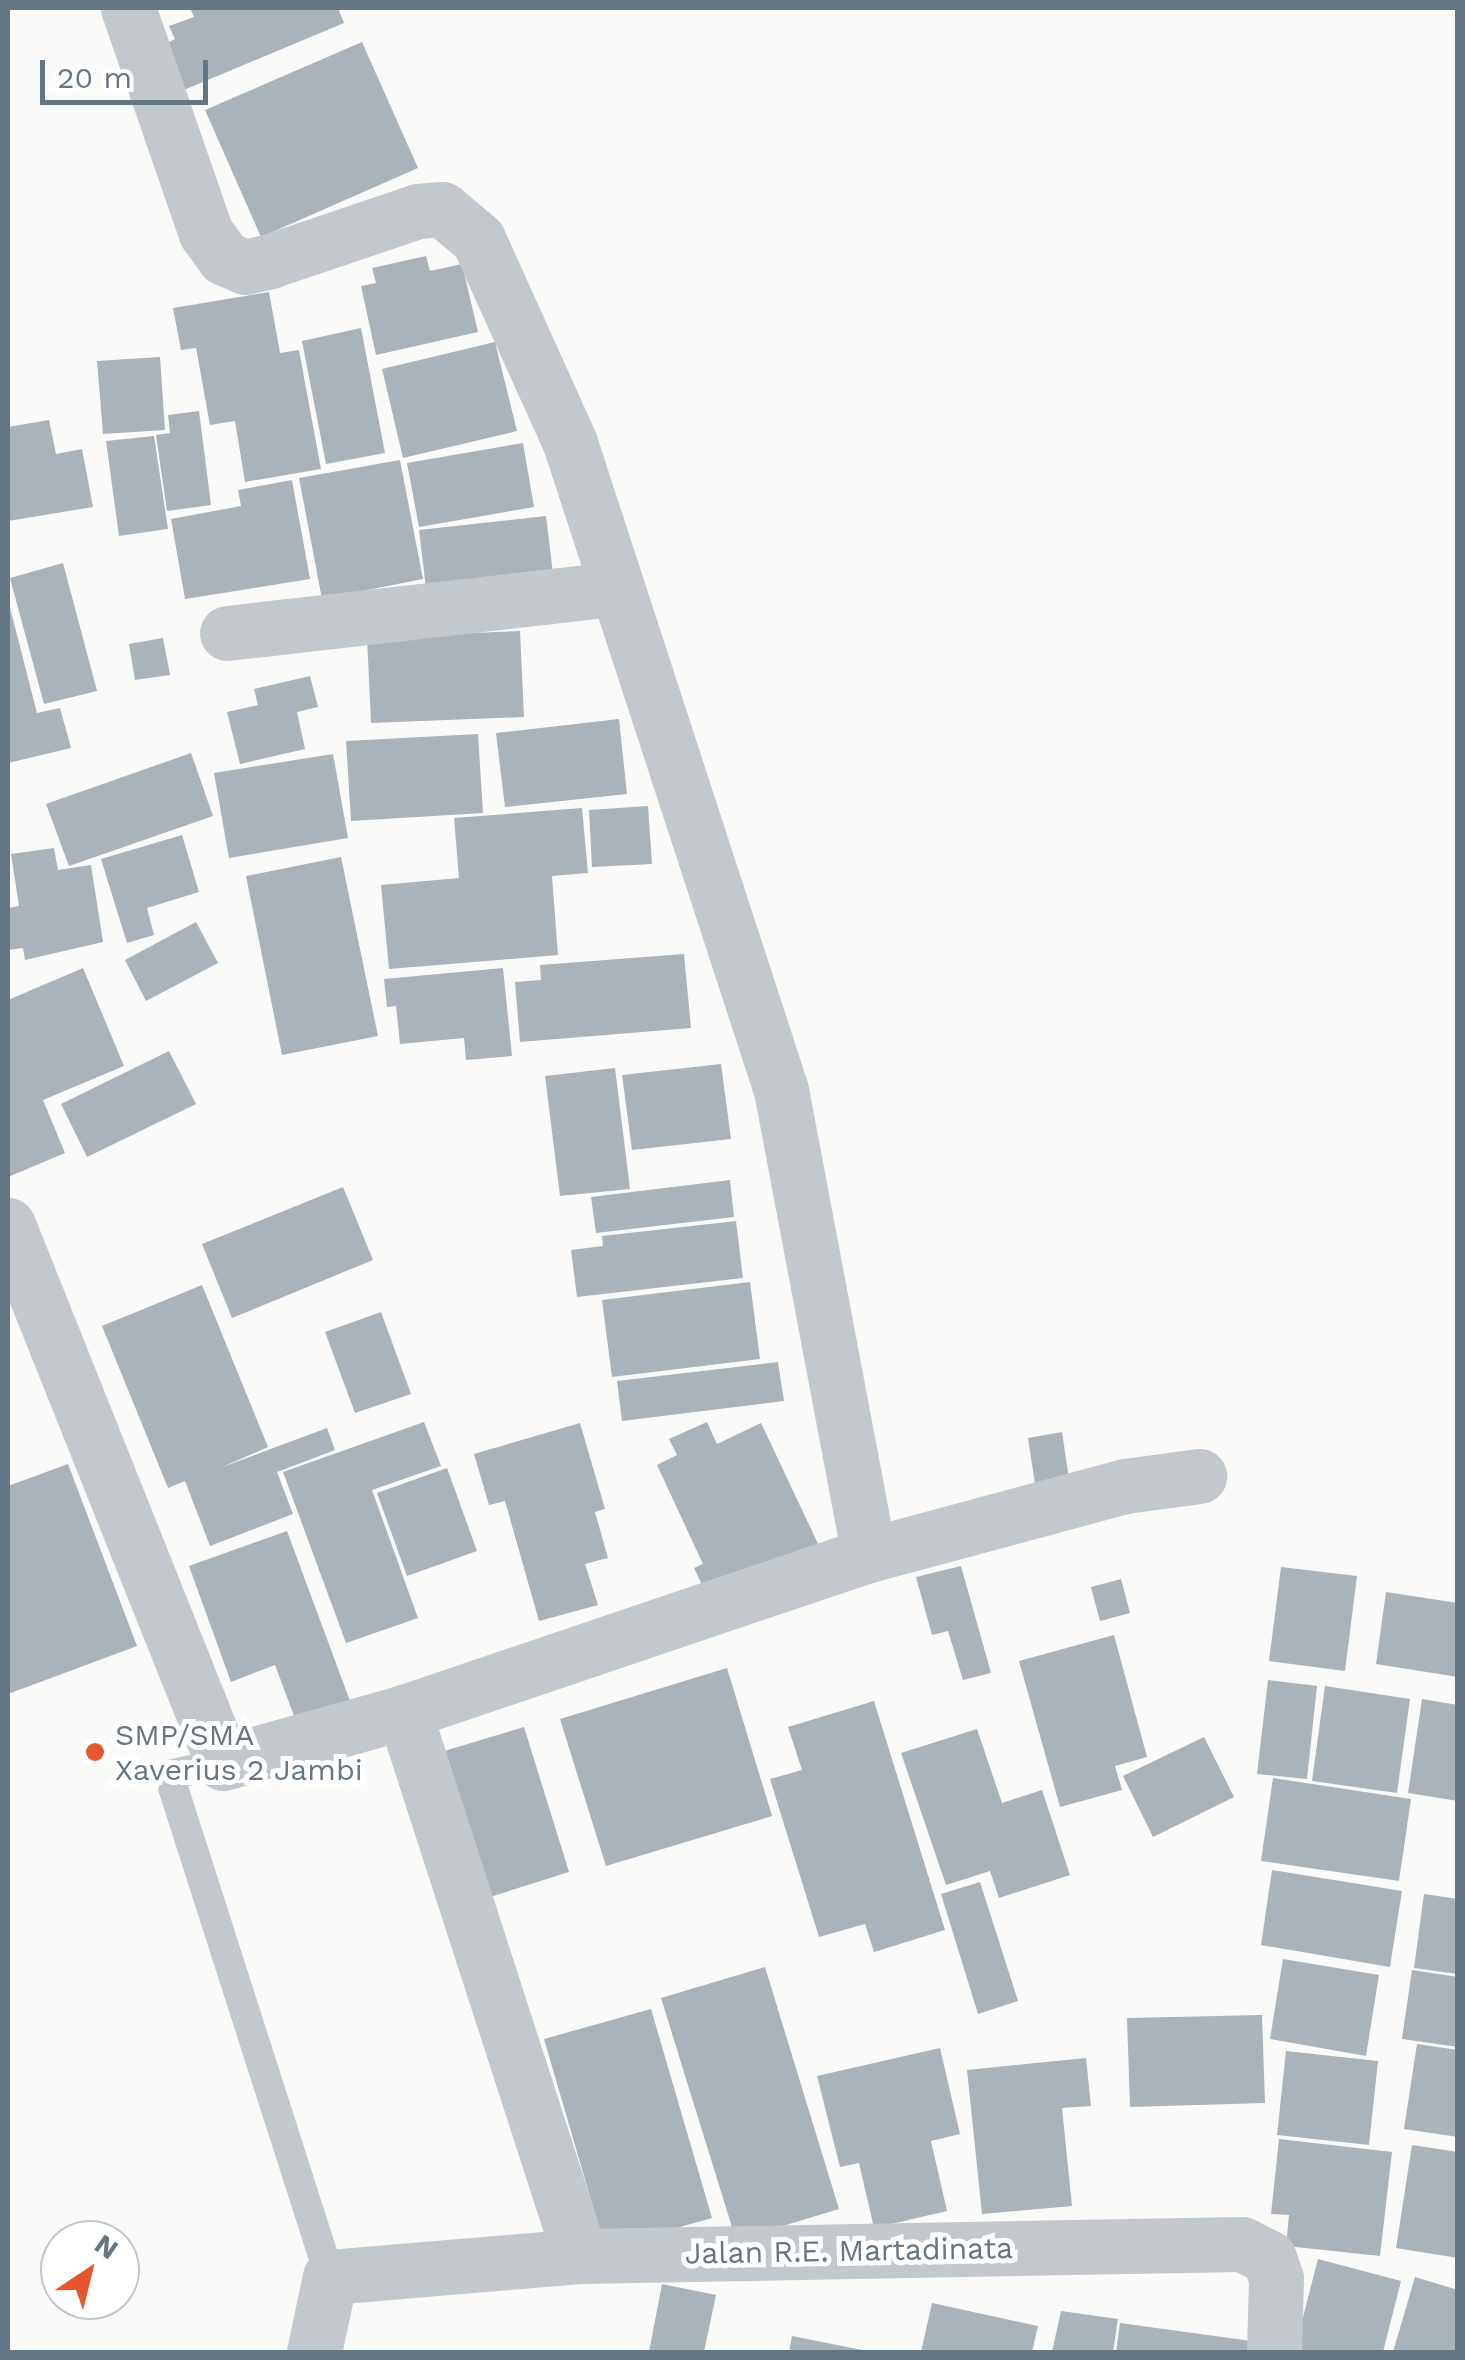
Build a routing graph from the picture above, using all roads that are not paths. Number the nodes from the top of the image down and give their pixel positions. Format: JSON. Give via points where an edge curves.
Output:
{"nodes":[{"id":1,"x":128,"y":8,"type":"edge"},
{"id":2,"x":616,"y":589,"type":"junction"},
{"id":3,"x":227,"y":633,"type":"dead end"},
{"id":4,"x":8,"y":1225,"type":"edge"},
{"id":5,"x":1200,"y":1476,"type":"dead end"},
{"id":6,"x":869,"y":1556,"type":"junction"},
{"id":7,"x":404,"y":1712,"type":"junction"},
{"id":8,"x":223,"y":1763,"type":"junction"},
{"id":9,"x":580,"y":2256,"type":"junction"},
{"id":10,"x":330,"y":2277,"type":"junction"},
{"id":11,"x":314,"y":2352,"type":"edge"},
{"id":12,"x":1274,"y":2352,"type":"edge"}],
"edges":[{"from":1,"to":2,"type":"street","via":[[206,234],[224,258],[245,267],[442,209],[478,239],[570,443]]},
{"from":2,"to":3,"type":"street"},
{"from":2,"to":6,"type":"street","via":[[781,1090]]},
{"from":4,"to":8,"type":"street"},
{"from":5,"to":6,"type":"street","via":[[1126,1486]]},
{"from":6,"to":7,"type":"street"},
{"from":7,"to":8,"type":"street"},
{"from":7,"to":9,"type":"street"},
{"from":8,"to":10,"type":"lane","via":[[169,1775]]},
{"from":9,"to":10,"type":"street","name":"Jalan R.E. Martadinata"},
{"from":9,"to":12,"type":"street","name":"Jalan R.E. Martadinata","via":[[1242,2244],[1270,2258],[1276,2278]]},
{"from":10,"to":11,"type":"street"}]}
